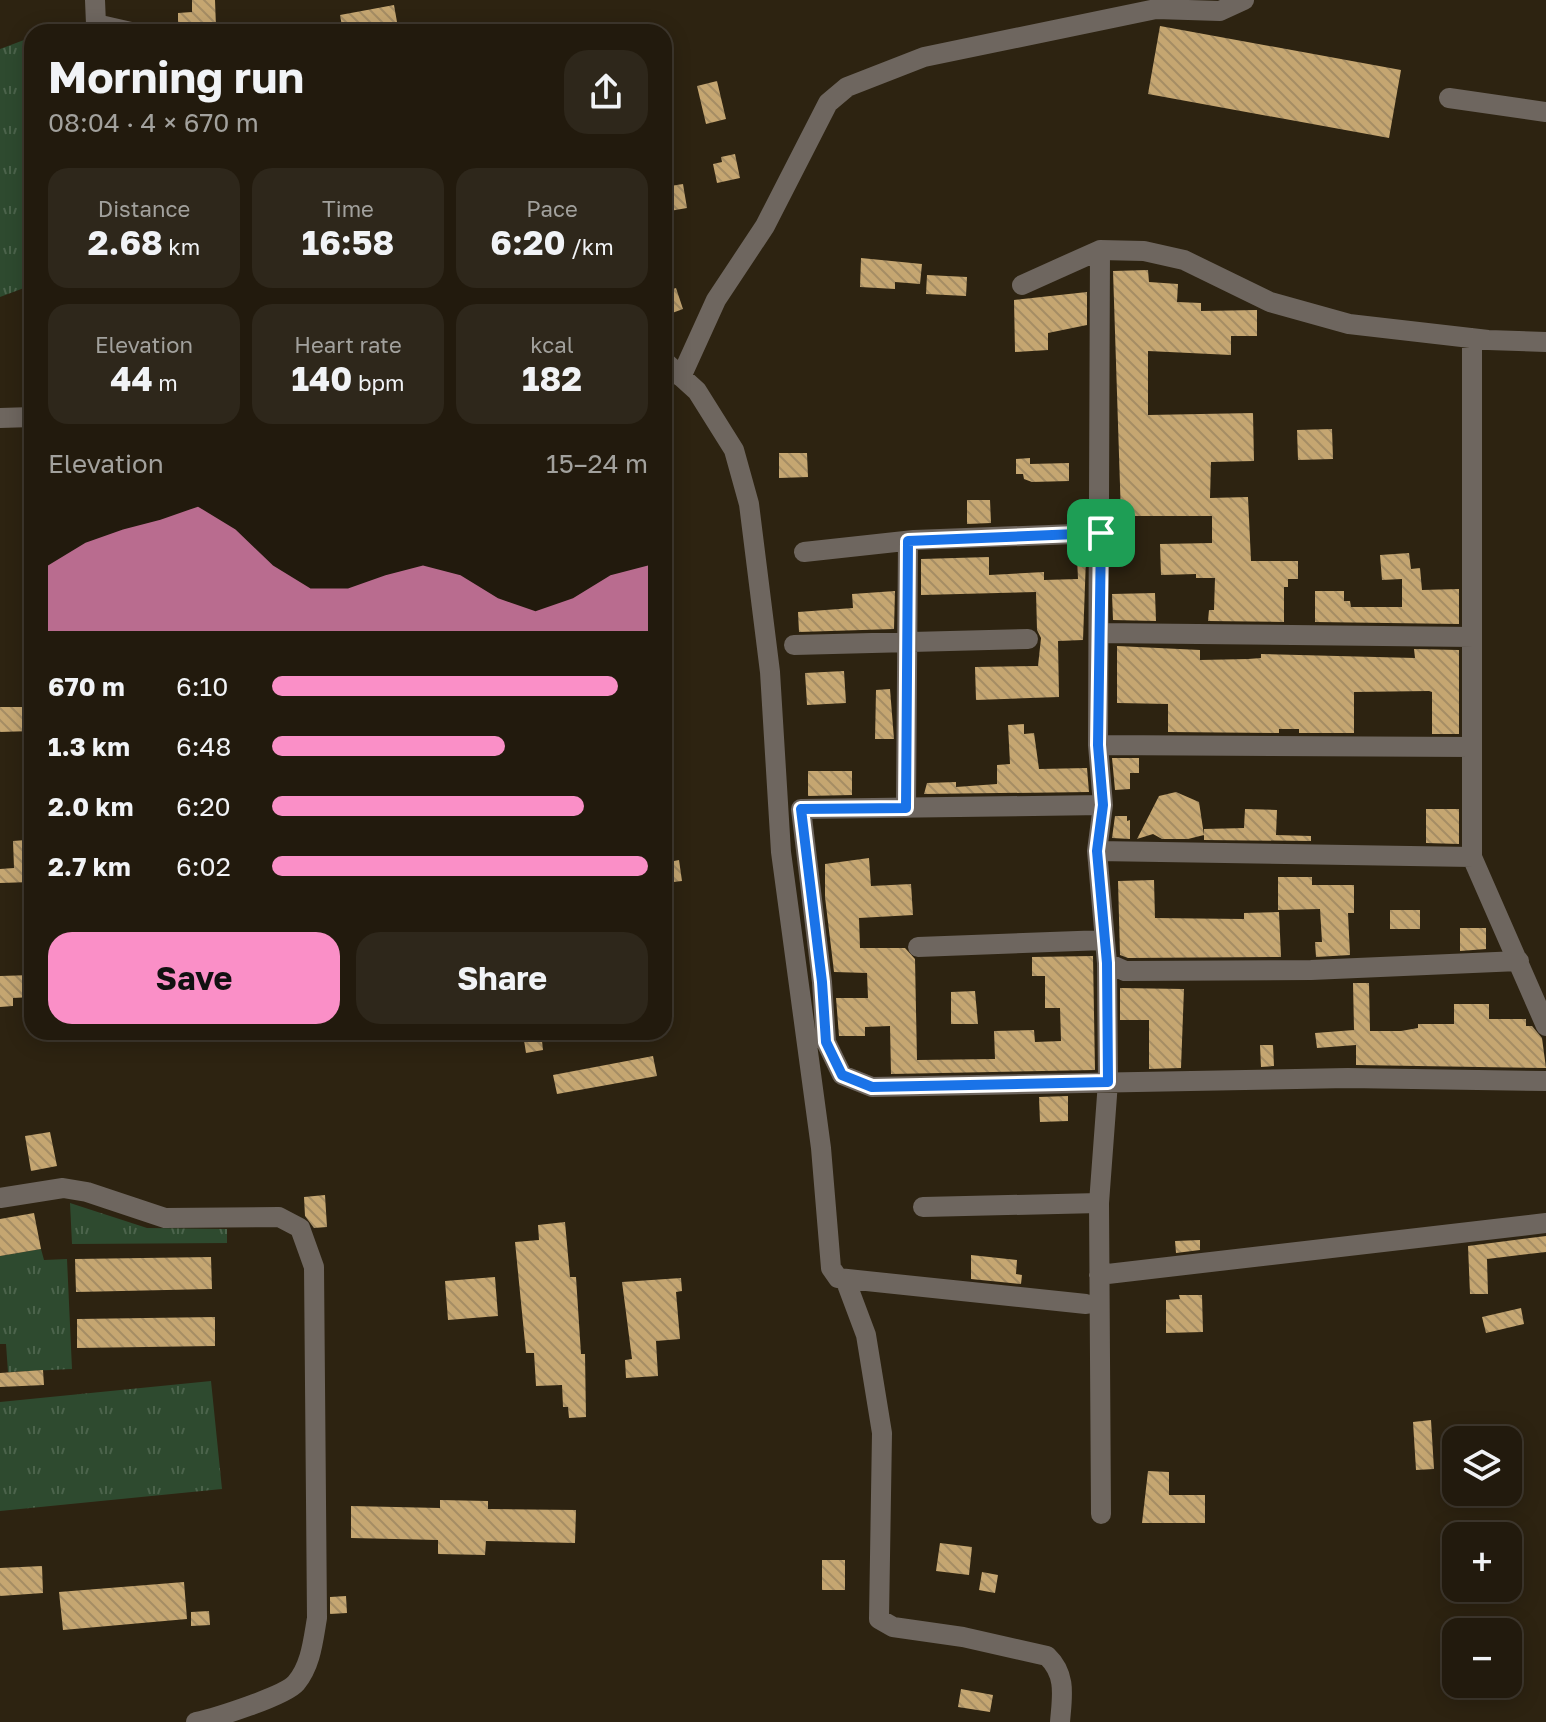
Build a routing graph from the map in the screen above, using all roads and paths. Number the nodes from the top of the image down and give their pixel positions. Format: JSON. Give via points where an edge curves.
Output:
{"nodes":[{"id":1,"x":95,"y":0,"type":"edge"},
{"id":2,"x":1244,"y":0,"type":"edge"},
{"id":3,"x":96,"y":24,"type":"edge"},
{"id":4,"x":1449,"y":98,"type":"dead end"},
{"id":5,"x":1546,"y":112,"type":"edge"},
{"id":6,"x":1100,"y":250,"type":"junction"},
{"id":7,"x":1022,"y":285,"type":"dead end"},
{"id":8,"x":1472,"y":338,"type":"junction"},
{"id":9,"x":1546,"y":342,"type":"edge"},
{"id":10,"x":672,"y":369,"type":"edge"},
{"id":11,"x":681,"y":377,"type":"junction"},
{"id":12,"x":24,"y":417,"type":"edge"},
{"id":13,"x":0,"y":418,"type":"edge"},
{"id":14,"x":1101,"y":533,"type":"junction"},
{"id":15,"x":908,"y":541,"type":"junction"},
{"id":16,"x":804,"y":552,"type":"dead end"},
{"id":17,"x":1099,"y":633,"type":"junction"},
{"id":18,"x":1472,"y":637,"type":"junction"},
{"id":19,"x":1028,"y":639,"type":"dead end"},
{"id":20,"x":907,"y":640,"type":"junction"},
{"id":21,"x":794,"y":645,"type":"dead end"},
{"id":22,"x":1098,"y":745,"type":"junction"},
{"id":23,"x":1472,"y":747,"type":"junction"},
{"id":24,"x":1103,"y":805,"type":"junction"},
{"id":25,"x":906,"y":808,"type":"junction"},
{"id":26,"x":1097,"y":851,"type":"junction"},
{"id":27,"x":1472,"y":857,"type":"junction"},
{"id":28,"x":1105,"y":940,"type":"junction"},
{"id":29,"x":918,"y":947,"type":"dead end"},
{"id":30,"x":1519,"y":961,"type":"junction"},
{"id":31,"x":1107,"y":963,"type":"junction"},
{"id":32,"x":1546,"y":1026,"type":"edge"},
{"id":33,"x":1546,"y":1081,"type":"edge"},
{"id":34,"x":1108,"y":1082,"type":"junction"},
{"id":35,"x":0,"y":1198,"type":"edge"},
{"id":36,"x":1099,"y":1203,"type":"junction"},
{"id":37,"x":923,"y":1207,"type":"dead end"},
{"id":38,"x":1546,"y":1223,"type":"edge"},
{"id":39,"x":1099,"y":1275,"type":"junction"},
{"id":40,"x":845,"y":1279,"type":"junction"},
{"id":41,"x":1086,"y":1304,"type":"dead end"},
{"id":42,"x":1101,"y":1514,"type":"dead end"},
{"id":43,"x":196,"y":1722,"type":"edge"},
{"id":44,"x":1060,"y":1722,"type":"edge"}],
"edges":[{"from":1,"to":3,"type":"street"},
{"from":2,"to":11,"type":"street","via":[[1220,11],[1156,9],[924,57],[847,87],[828,103],[765,226],[716,300]]},
{"from":4,"to":5,"type":"street"},
{"from":6,"to":7,"type":"street"},
{"from":6,"to":8,"type":"street","via":[[1144,251],[1184,260],[1270,302],[1349,324]]},
{"from":6,"to":14,"type":"street"},
{"from":8,"to":9,"type":"street"},
{"from":8,"to":18,"type":"street"},
{"from":10,"to":11,"type":"street"},
{"from":11,"to":40,"type":"street","via":[[697,391],[734,450],[749,504],[770,672],[781,852],[821,1148],[831,1268]]},
{"from":12,"to":13,"type":"street"},
{"from":14,"to":15,"type":"street"},
{"from":14,"to":17,"type":"street"},
{"from":15,"to":16,"type":"street"},
{"from":15,"to":20,"type":"street"},
{"from":17,"to":18,"type":"street"},
{"from":17,"to":22,"type":"street"},
{"from":18,"to":23,"type":"street"},
{"from":19,"to":20,"type":"street"},
{"from":20,"to":21,"type":"street"},
{"from":20,"to":25,"type":"street"},
{"from":22,"to":23,"type":"street"},
{"from":22,"to":24,"type":"street"},
{"from":23,"to":27,"type":"street"},
{"from":24,"to":25,"type":"street"},
{"from":24,"to":26,"type":"street"},
{"from":25,"to":34,"type":"street","via":[[801,809],[826,1042],[842,1075],[872,1087]]},
{"from":26,"to":27,"type":"street"},
{"from":26,"to":28,"type":"street"},
{"from":27,"to":30,"type":"street"},
{"from":28,"to":29,"type":"street"},
{"from":28,"to":31,"type":"street"},
{"from":30,"to":31,"type":"street","via":[[1296,971],[1125,971]]},
{"from":30,"to":32,"type":"street"},
{"from":31,"to":34,"type":"street"},
{"from":33,"to":34,"type":"street"},
{"from":34,"to":36,"type":"street"},
{"from":35,"to":43,"type":"street","via":[[63,1188],[165,1218],[279,1217],[300,1228],[314,1267],[317,1618],[310,1657],[294,1686]]},
{"from":36,"to":37,"type":"street"},
{"from":36,"to":39,"type":"street"},
{"from":38,"to":39,"type":"street"},
{"from":39,"to":42,"type":"street"},
{"from":40,"to":41,"type":"street"},
{"from":40,"to":44,"type":"street","via":[[866,1335],[882,1433],[879,1619],[893,1627],[1047,1656],[1063,1685]]}]}
